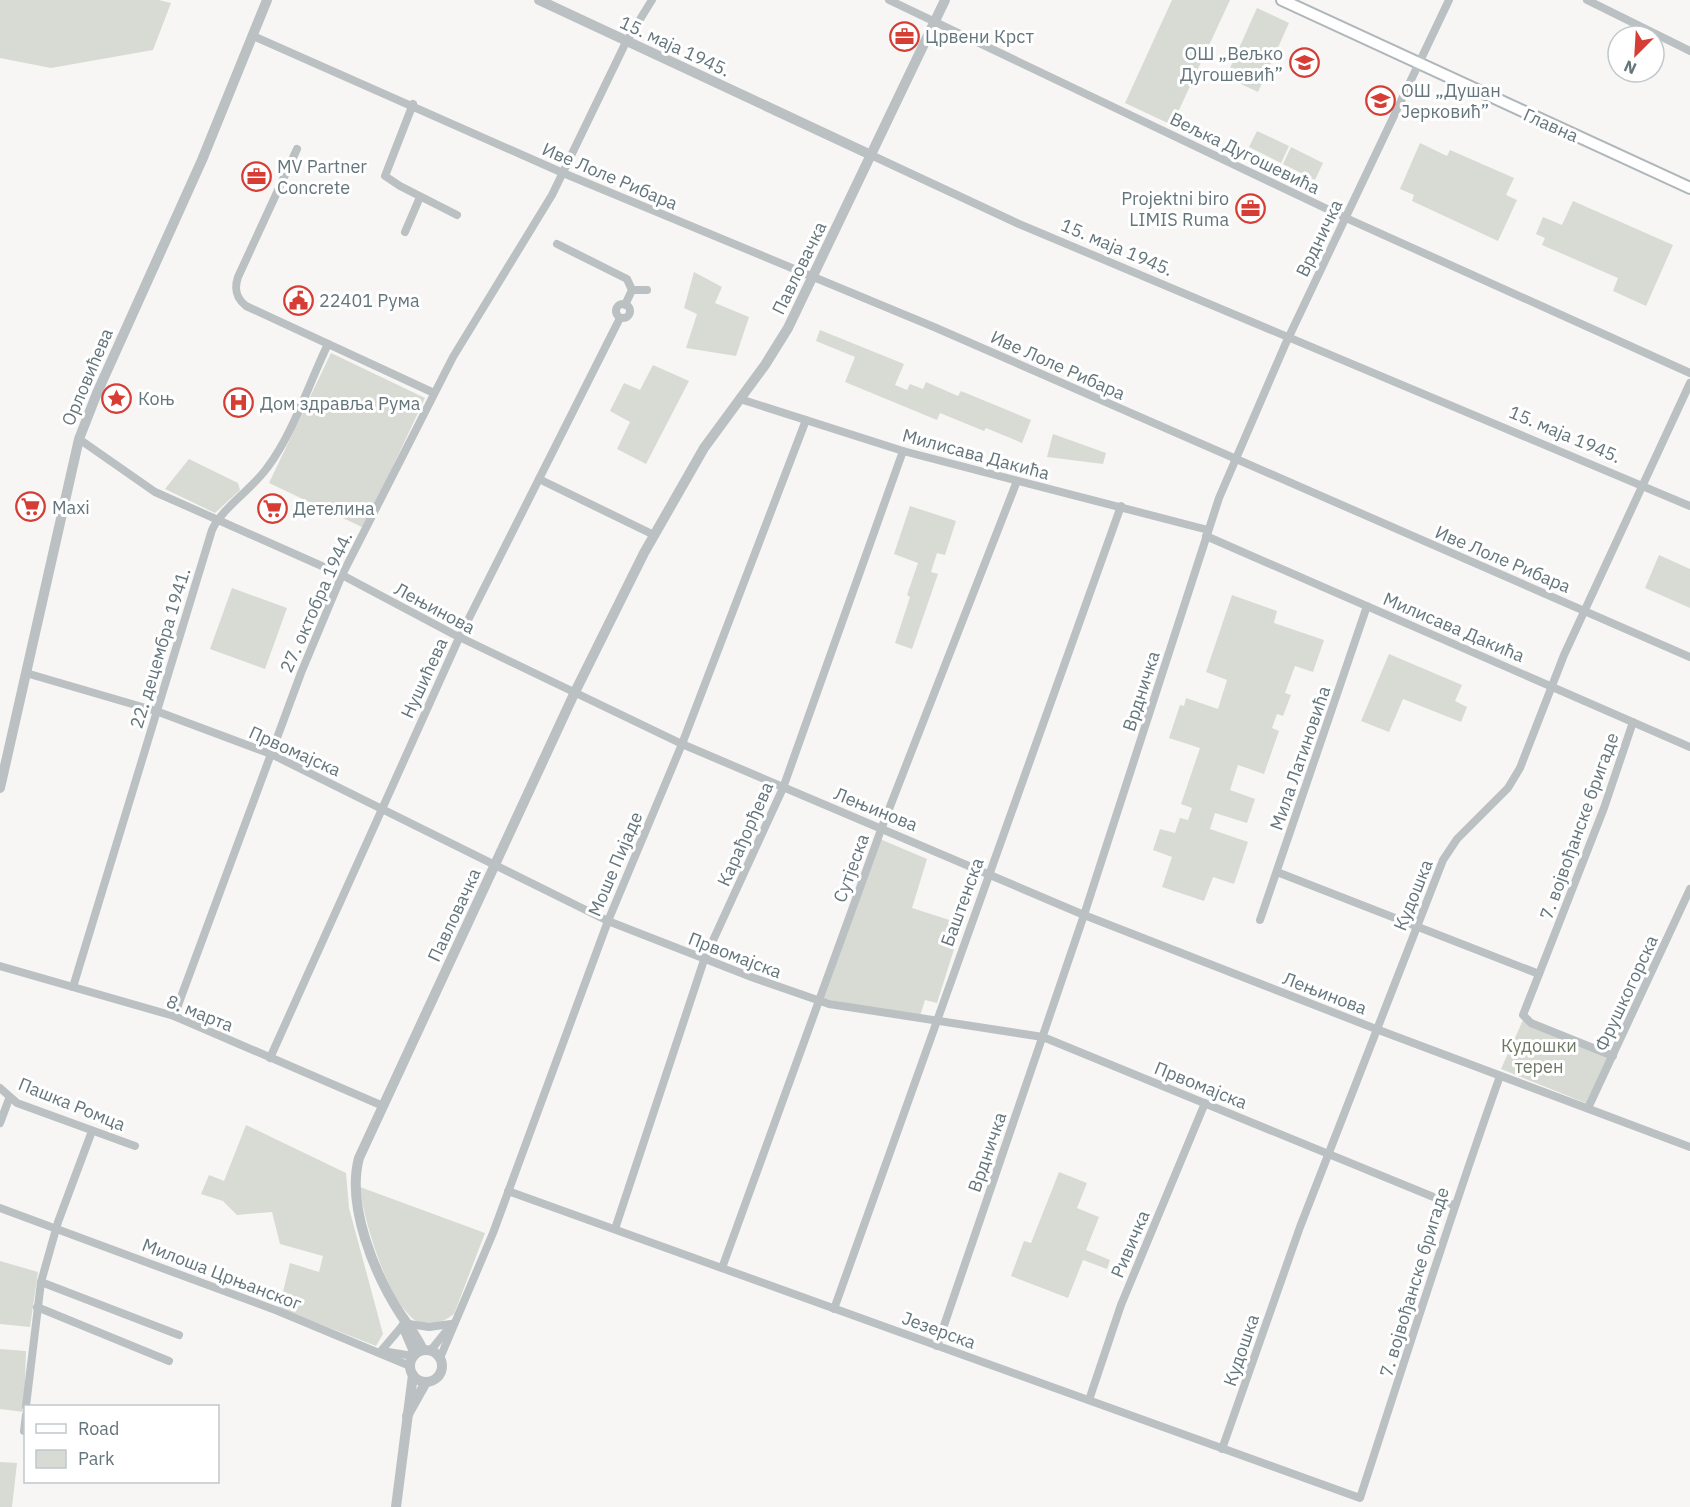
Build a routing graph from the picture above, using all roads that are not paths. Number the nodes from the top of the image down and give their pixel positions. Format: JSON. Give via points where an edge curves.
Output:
{"nodes":[{"id":1,"x":267,"y":0,"type":"edge"},
{"id":2,"x":539,"y":0,"type":"edge"},
{"id":3,"x":651,"y":0,"type":"edge"},
{"id":4,"x":888,"y":0,"type":"edge"},
{"id":5,"x":945,"y":0,"type":"edge"},
{"id":6,"x":1282,"y":0,"type":"edge"},
{"id":7,"x":1449,"y":0,"type":"edge"},
{"id":8,"x":1587,"y":0,"type":"edge"},
{"id":9,"x":935,"y":22,"type":"junction"},
{"id":10,"x":253,"y":36,"type":"junction"},
{"id":11,"x":626,"y":42,"type":"junction"},
{"id":12,"x":1690,"y":51,"type":"edge"},
{"id":13,"x":1420,"y":64,"type":"junction"},
{"id":14,"x":412,"y":104,"type":"junction"},
{"id":15,"x":297,"y":148,"type":"dead end"},
{"id":16,"x":872,"y":155,"type":"junction"},
{"id":17,"x":563,"y":173,"type":"junction"},
{"id":18,"x":1690,"y":188,"type":"edge"},
{"id":19,"x":420,"y":196,"type":"junction"},
{"id":20,"x":458,"y":215,"type":"dead end"},
{"id":21,"x":1346,"y":218,"type":"junction"},
{"id":22,"x":405,"y":232,"type":"dead end"},
{"id":23,"x":557,"y":244,"type":"dead end"},
{"id":24,"x":813,"y":277,"type":"junction"},
{"id":25,"x":632,"y":290,"type":"junction"},
{"id":26,"x":647,"y":290,"type":"dead end"},
{"id":27,"x":1289,"y":336,"type":"junction"},
{"id":28,"x":328,"y":344,"type":"junction"},
{"id":29,"x":1690,"y":372,"type":"edge"},
{"id":30,"x":1690,"y":383,"type":"edge"},
{"id":31,"x":434,"y":393,"type":"junction"},
{"id":32,"x":740,"y":399,"type":"junction"},
{"id":33,"x":806,"y":420,"type":"junction"},
{"id":34,"x":79,"y":439,"type":"junction"},
{"id":35,"x":903,"y":451,"type":"junction"},
{"id":36,"x":1234,"y":459,"type":"junction"},
{"id":37,"x":539,"y":478,"type":"junction"},
{"id":38,"x":1017,"y":481,"type":"junction"},
{"id":39,"x":1642,"y":485,"type":"junction"},
{"id":40,"x":1690,"y":506,"type":"edge"},
{"id":41,"x":1121,"y":507,"type":"junction"},
{"id":42,"x":218,"y":519,"type":"junction"},
{"id":43,"x":1207,"y":533,"type":"junction"},
{"id":44,"x":654,"y":535,"type":"junction"},
{"id":45,"x":342,"y":575,"type":"junction"},
{"id":46,"x":1367,"y":606,"type":"junction"},
{"id":47,"x":1585,"y":611,"type":"junction"},
{"id":48,"x":459,"y":638,"type":"junction"},
{"id":49,"x":1690,"y":657,"type":"edge"},
{"id":50,"x":26,"y":673,"type":"junction"},
{"id":51,"x":1551,"y":685,"type":"junction"},
{"id":52,"x":574,"y":694,"type":"junction"},
{"id":53,"x":156,"y":711,"type":"junction"},
{"id":54,"x":1633,"y":722,"type":"junction"},
{"id":55,"x":682,"y":744,"type":"junction"},
{"id":56,"x":1690,"y":747,"type":"edge"},
{"id":57,"x":271,"y":753,"type":"junction"},
{"id":58,"x":0,"y":785,"type":"edge"},
{"id":59,"x":783,"y":788,"type":"junction"},
{"id":60,"x":381,"y":807,"type":"junction"},
{"id":61,"x":882,"y":827,"type":"junction"},
{"id":62,"x":496,"y":864,"type":"junction"},
{"id":63,"x":1277,"y":872,"type":"junction"},
{"id":64,"x":988,"y":873,"type":"junction"},
{"id":65,"x":1690,"y":889,"type":"edge"},
{"id":66,"x":1084,"y":915,"type":"junction"},
{"id":67,"x":1260,"y":920,"type":"dead end"},
{"id":68,"x":608,"y":921,"type":"junction"},
{"id":69,"x":1416,"y":926,"type":"junction"},
{"id":70,"x":705,"y":960,"type":"junction"},
{"id":71,"x":0,"y":966,"type":"edge"},
{"id":72,"x":1539,"y":974,"type":"junction"},
{"id":73,"x":73,"y":987,"type":"junction"},
{"id":74,"x":817,"y":1001,"type":"junction"},
{"id":75,"x":174,"y":1017,"type":"junction"},
{"id":76,"x":935,"y":1021,"type":"junction"},
{"id":77,"x":1376,"y":1029,"type":"junction"},
{"id":78,"x":1043,"y":1037,"type":"junction"},
{"id":79,"x":1613,"y":1056,"type":"junction"},
{"id":80,"x":270,"y":1058,"type":"junction"},
{"id":81,"x":1500,"y":1076,"type":"junction"},
{"id":82,"x":0,"y":1088,"type":"edge"},
{"id":83,"x":9,"y":1099,"type":"junction"},
{"id":84,"x":1205,"y":1103,"type":"junction"},
{"id":85,"x":382,"y":1106,"type":"junction"},
{"id":86,"x":1588,"y":1108,"type":"junction"},
{"id":87,"x":0,"y":1123,"type":"edge"},
{"id":88,"x":93,"y":1131,"type":"junction"},
{"id":89,"x":135,"y":1146,"type":"dead end"},
{"id":90,"x":1690,"y":1147,"type":"edge"},
{"id":91,"x":1328,"y":1155,"type":"junction"},
{"id":92,"x":508,"y":1191,"type":"junction"},
{"id":93,"x":1453,"y":1205,"type":"junction"},
{"id":94,"x":0,"y":1208,"type":"edge"},
{"id":95,"x":56,"y":1228,"type":"junction"},
{"id":96,"x":615,"y":1229,"type":"junction"},
{"id":97,"x":722,"y":1268,"type":"junction"},
{"id":98,"x":41,"y":1282,"type":"junction"},
{"id":99,"x":37,"y":1307,"type":"junction"},
{"id":100,"x":834,"y":1309,"type":"junction"},
{"id":101,"x":405,"y":1322,"type":"junction"},
{"id":102,"x":453,"y":1323,"type":"junction"},
{"id":103,"x":178,"y":1335,"type":"dead end"},
{"id":104,"x":937,"y":1346,"type":"junction"},
{"id":105,"x":379,"y":1351,"type":"junction"},
{"id":106,"x":417,"y":1358,"type":"junction"},
{"id":107,"x":440,"y":1358,"type":"junction"},
{"id":108,"x":169,"y":1360,"type":"dead end"},
{"id":109,"x":426,"y":1382,"type":"junction"},
{"id":110,"x":1089,"y":1400,"type":"junction"},
{"id":111,"x":26,"y":1405,"type":"edge"},
{"id":112,"x":407,"y":1416,"type":"junction"},
{"id":113,"x":1222,"y":1449,"type":"junction"},
{"id":114,"x":1360,"y":1498,"type":"joint"},
{"id":115,"x":397,"y":1504,"type":"edge"}],
"edges":[{"from":1,"to":10,"type":"street","name":"Орловићева"},
{"from":2,"to":11,"type":"street","name":"15. маја 1945."},
{"from":3,"to":11,"type":"street","name":"27. октобра 1944."},
{"from":4,"to":9,"type":"street","name":"Вељка Дугошевића"},
{"from":5,"to":9,"type":"street","name":"Павловачка"},
{"from":6,"to":13,"type":"main road","name":"Главна"},
{"from":7,"to":13,"type":"street","name":"Врдничка"},
{"from":8,"to":12,"type":"street"},
{"from":9,"to":16,"type":"street","name":"Павловачка"},
{"from":9,"to":21,"type":"street","name":"Вељка Дугошевића"},
{"from":10,"to":14,"type":"street","name":"Иве Лоле Рибара"},
{"from":10,"to":34,"type":"street","name":"Орловићева"},
{"from":11,"to":16,"type":"street","name":"15. маја 1945."},
{"from":11,"to":17,"type":"street","name":"27. октобра 1944."},
{"from":13,"to":18,"type":"main road","name":"Главна"},
{"from":13,"to":21,"type":"street","name":"Врдничка"},
{"from":14,"to":17,"type":"street","name":"Иве Лоле Рибара"},
{"from":14,"to":19,"type":"street","via":[[385,176]]},
{"from":15,"to":28,"type":"street","via":[[235,286],[246,306]]},
{"from":16,"to":24,"type":"street","name":"Павловачка"},
{"from":16,"to":27,"type":"street","name":"15. маја 1945.","via":[[1029,228]]},
{"from":17,"to":24,"type":"street","name":"Иве Лоле Рибара"},
{"from":17,"to":31,"type":"street","name":"27. октобра 1944."},
{"from":19,"to":20,"type":"street"},
{"from":19,"to":22,"type":"street"},
{"from":21,"to":27,"type":"street","name":"Врдничка"},
{"from":21,"to":29,"type":"street","name":"Вељка Дугошевића"},
{"from":23,"to":25,"type":"street","via":[[627,279]]},
{"from":24,"to":32,"type":"street","name":"Павловачка","via":[[774,352]]},
{"from":24,"to":36,"type":"street","name":"Иве Лоле Рибара"},
{"from":25,"to":26,"type":"street"},
{"from":25,"to":37,"type":"street","name":"Нушићева","via":[[625,305],[616,309],[620,318]]},
{"from":27,"to":36,"type":"street","name":"Врдничка"},
{"from":27,"to":39,"type":"street","name":"15. маја 1945."},
{"from":28,"to":31,"type":"street"},
{"from":28,"to":42,"type":"street","name":"22. децембра 1941.","via":[[271,462]]},
{"from":30,"to":39,"type":"street","name":"Кудошка"},
{"from":31,"to":45,"type":"street","name":"27. октобра 1944."},
{"from":32,"to":33,"type":"street","name":"Милисава Дакића"},
{"from":32,"to":44,"type":"street","name":"Павловачка","via":[[704,448]]},
{"from":33,"to":35,"type":"street","name":"Милисава Дакића"},
{"from":33,"to":55,"type":"street","name":"Моше Пијаде"},
{"from":34,"to":42,"type":"street","name":"Лењинова","via":[[155,492]]},
{"from":34,"to":50,"type":"street","name":"Орловићева"},
{"from":35,"to":38,"type":"street","name":"Милисава Дакића"},
{"from":35,"to":59,"type":"street","name":"Карађорђева"},
{"from":36,"to":43,"type":"street","name":"Врдничка"},
{"from":36,"to":47,"type":"street","name":"Иве Лоле Рибара"},
{"from":37,"to":44,"type":"street"},
{"from":37,"to":48,"type":"street","name":"Нушићева"},
{"from":38,"to":41,"type":"street","name":"Милисава Дакића"},
{"from":38,"to":61,"type":"street","name":"Сутјеска"},
{"from":39,"to":40,"type":"street","name":"15. маја 1945."},
{"from":39,"to":47,"type":"street","name":"Кудошка"},
{"from":41,"to":43,"type":"street","name":"Милисава Дакића"},
{"from":41,"to":64,"type":"street","name":"Баштенска"},
{"from":42,"to":45,"type":"street","name":"Лењинова"},
{"from":42,"to":53,"type":"street","name":"22. децембра 1941."},
{"from":43,"to":46,"type":"street","name":"Милисава Дакића"},
{"from":43,"to":66,"type":"street","name":"Врдничка"},
{"from":44,"to":52,"type":"street","name":"Павловачка"},
{"from":45,"to":48,"type":"street","name":"Лењинова"},
{"from":45,"to":57,"type":"street","name":"27. октобра 1944."},
{"from":46,"to":51,"type":"street","name":"Милисава Дакића"},
{"from":46,"to":63,"type":"street","name":"Мила Латиновића"},
{"from":47,"to":49,"type":"street","name":"Иве Лоле Рибара"},
{"from":47,"to":51,"type":"street","name":"Кудошка"},
{"from":48,"to":52,"type":"street","name":"Лењинова"},
{"from":48,"to":60,"type":"street","name":"Нушићева"},
{"from":50,"to":53,"type":"street","name":"Првомајска"},
{"from":50,"to":58,"type":"street","name":"Орловићева"},
{"from":51,"to":54,"type":"street","name":"Милисава Дакића"},
{"from":51,"to":69,"type":"street","name":"Кудошка","via":[[1520,768],[1499,799],[1449,849]]},
{"from":52,"to":55,"type":"street","name":"Лењинова"},
{"from":52,"to":62,"type":"street","name":"Павловачка"},
{"from":53,"to":57,"type":"street","name":"Првомајска"},
{"from":53,"to":73,"type":"street","name":"22. децембра 1941."},
{"from":54,"to":56,"type":"street","name":"Милисава Дакића"},
{"from":54,"to":72,"type":"street","name":"7. војвођанске бригаде"},
{"from":55,"to":59,"type":"street","name":"Лењинова"},
{"from":55,"to":68,"type":"street","name":"Моше Пијаде"},
{"from":57,"to":60,"type":"street","name":"Првомајска"},
{"from":57,"to":75,"type":"street","name":"27. октобра 1944."},
{"from":59,"to":61,"type":"street","name":"Лењинова"},
{"from":59,"to":70,"type":"street","name":"Карађорђева"},
{"from":60,"to":62,"type":"street","name":"Првомајска"},
{"from":60,"to":80,"type":"street","name":"Нушићева"},
{"from":61,"to":64,"type":"street","name":"Лењинова"},
{"from":61,"to":74,"type":"street","name":"Сутјеска"},
{"from":62,"to":68,"type":"street","name":"Првомајска"},
{"from":62,"to":85,"type":"street","name":"Павловачка"},
{"from":63,"to":67,"type":"street","name":"Мила Латиновића"},
{"from":63,"to":69,"type":"street"},
{"from":64,"to":66,"type":"street","name":"Лењинова"},
{"from":64,"to":76,"type":"street","name":"Баштенска"},
{"from":65,"to":79,"type":"street","name":"Фрушкогорска"},
{"from":66,"to":77,"type":"street","name":"Лењинова"},
{"from":66,"to":78,"type":"street","name":"Врдничка"},
{"from":68,"to":70,"type":"street","name":"Првомајска"},
{"from":68,"to":92,"type":"street","name":"Моше Пијаде"},
{"from":69,"to":72,"type":"street"},
{"from":69,"to":77,"type":"street","name":"Кудошка"},
{"from":70,"to":74,"type":"street","name":"Првомајска"},
{"from":70,"to":96,"type":"street","name":"Карађорђева"},
{"from":71,"to":73,"type":"street","name":"8. марта"},
{"from":72,"to":79,"type":"street","name":"7. војвођанске бригаде","via":[[1523,1015],[1531,1023]]},
{"from":73,"to":75,"type":"street","name":"8. марта"},
{"from":74,"to":76,"type":"street","name":"Првомајска"},
{"from":74,"to":97,"type":"street","name":"Сутјеска"},
{"from":75,"to":80,"type":"street","name":"8. марта"},
{"from":76,"to":78,"type":"street","name":"Првомајска"},
{"from":76,"to":100,"type":"street","name":"Баштенска"},
{"from":77,"to":81,"type":"street","name":"Лењинова"},
{"from":77,"to":91,"type":"street","name":"Кудошка"},
{"from":78,"to":84,"type":"street","name":"Првомајска"},
{"from":78,"to":104,"type":"street","name":"Врдничка"},
{"from":79,"to":86,"type":"street","name":"Фрушкогорска"},
{"from":80,"to":85,"type":"street","name":"8. марта"},
{"from":81,"to":86,"type":"street","name":"Лењинова"},
{"from":81,"to":93,"type":"street","name":"7. војвођанске бригаде"},
{"from":82,"to":83,"type":"street","name":"Пашка Ромца"},
{"from":83,"to":87,"type":"street"},
{"from":83,"to":88,"type":"street","name":"Пашка Ромца"},
{"from":84,"to":91,"type":"street","name":"Првомајска"},
{"from":84,"to":110,"type":"street","name":"Ривичка","via":[[1120,1305]]},
{"from":85,"to":101,"type":"street","name":"Павловачка","via":[[359,1158],[355,1190],[370,1250]]},
{"from":86,"to":90,"type":"street","name":"Лењинова"},
{"from":88,"to":89,"type":"street","name":"Пашка Ромца"},
{"from":88,"to":95,"type":"street"},
{"from":91,"to":93,"type":"street","name":"Првомајска"},
{"from":91,"to":113,"type":"street","name":"Кудошка"},
{"from":92,"to":96,"type":"street","name":"Језерска"},
{"from":92,"to":102,"type":"street","name":"Моше Пијаде"},
{"from":93,"to":114,"type":"street","name":"7. војвођанске бригаде"},
{"from":94,"to":95,"type":"street","name":"Милоша Црњанског"},
{"from":95,"to":98,"type":"street"},
{"from":95,"to":105,"type":"street","name":"Милоша Црњанског"},
{"from":96,"to":97,"type":"street","name":"Језерска"},
{"from":97,"to":100,"type":"street","name":"Језерска"},
{"from":98,"to":99,"type":"street"},
{"from":98,"to":103,"type":"street"},
{"from":99,"to":108,"type":"street"},
{"from":99,"to":111,"type":"street"},
{"from":100,"to":104,"type":"street","name":"Језерска"},
{"from":101,"to":102,"type":"street","via":[[429,1327]]},
{"from":101,"to":105,"type":"street"},
{"from":101,"to":106,"type":"street","name":"Павловачка"},
{"from":102,"to":106,"type":"street","name":"Моше Пијаде"},
{"from":102,"to":107,"type":"street","name":"Моше Пијаде"},
{"from":104,"to":110,"type":"street","name":"Језерска"},
{"from":105,"to":106,"type":"street","name":"Милоша Црњанског"},
{"from":106,"to":107,"type":"street","name":"Павловачка"},
{"from":106,"to":109,"type":"street"},
{"from":106,"to":112,"type":"street"},
{"from":107,"to":109,"type":"street","via":[[441,1372]]},
{"from":109,"to":112,"type":"street"},
{"from":110,"to":113,"type":"street","name":"Језерска"},
{"from":112,"to":115,"type":"street"},
{"from":113,"to":114,"type":"street","name":"Језерска"}]}
